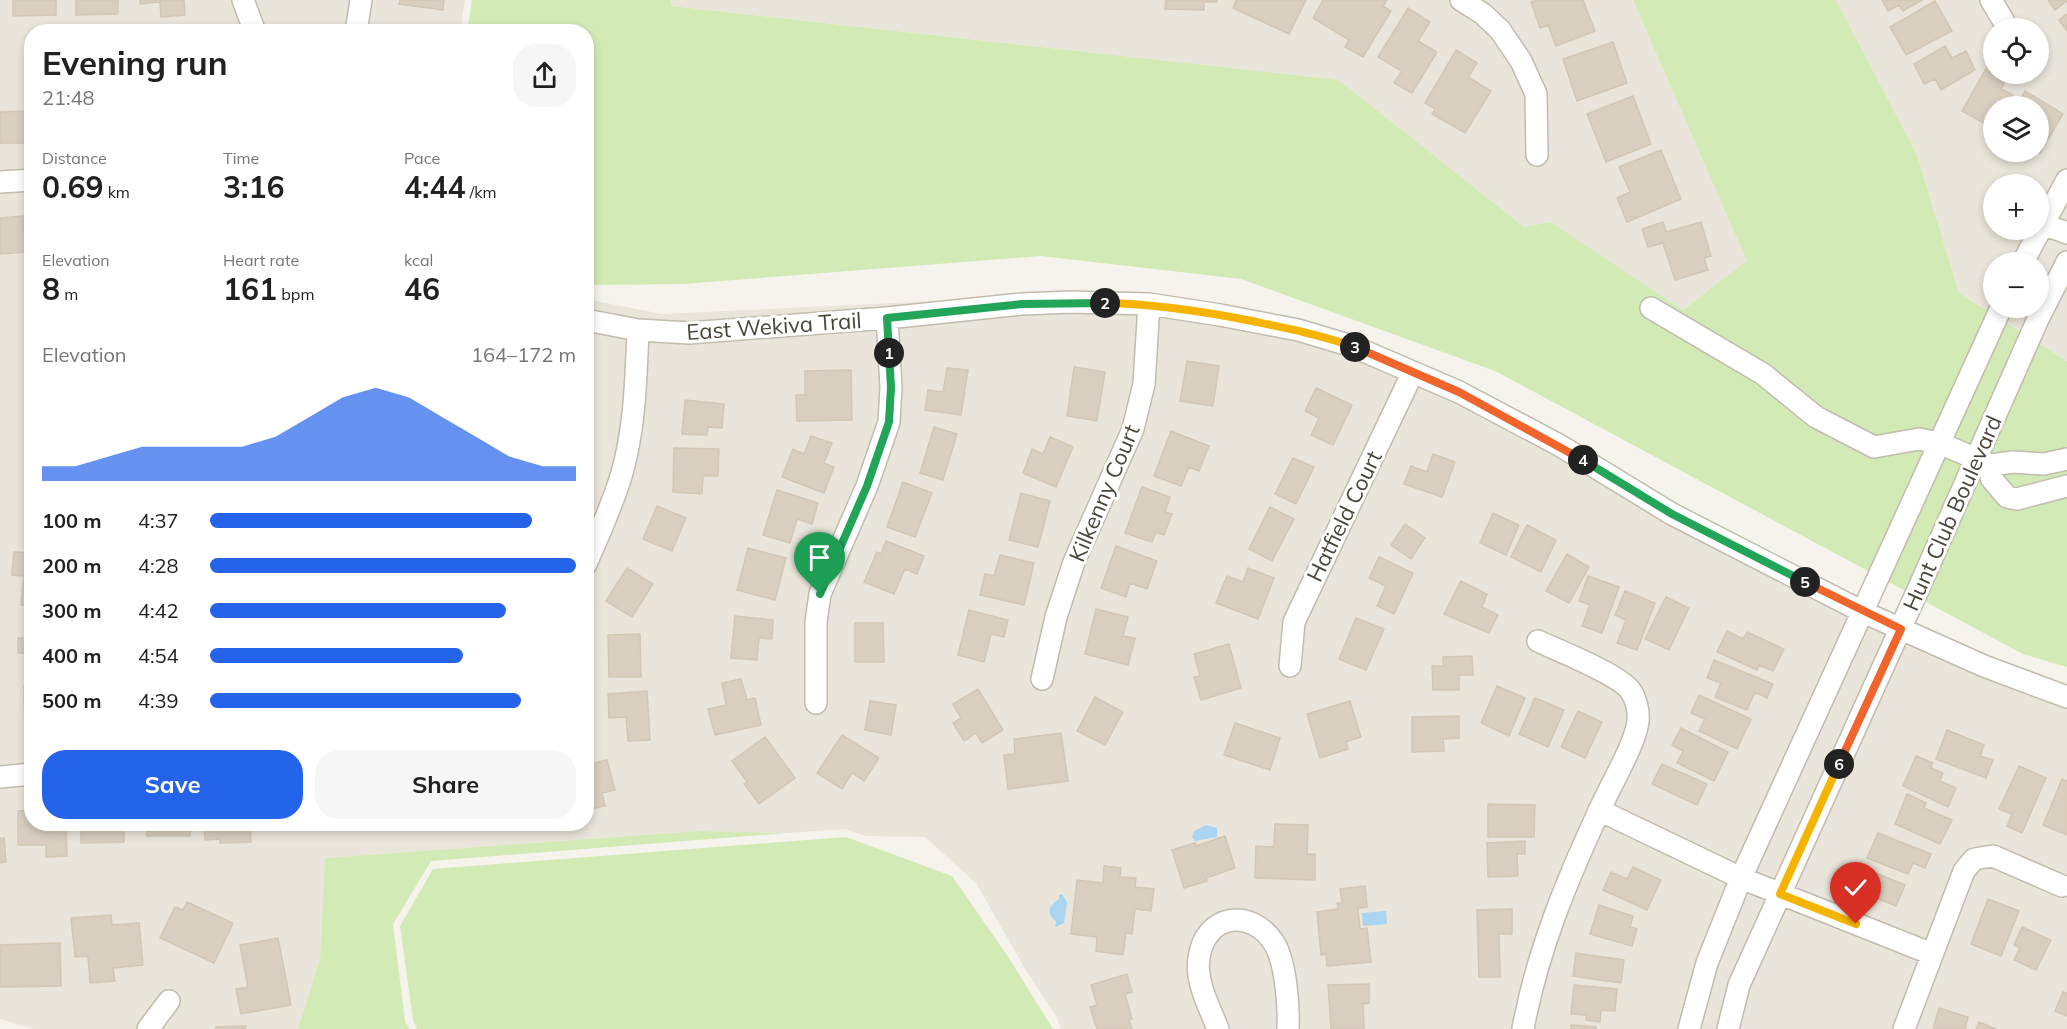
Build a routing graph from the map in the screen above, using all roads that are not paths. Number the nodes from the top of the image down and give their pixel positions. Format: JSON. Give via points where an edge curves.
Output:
{"nodes":[{"id":1,"x":243,"y":0,"type":"edge"},
{"id":2,"x":361,"y":0,"type":"edge"},
{"id":3,"x":1461,"y":0,"type":"edge"},
{"id":4,"x":1991,"y":0,"type":"edge"},
{"id":5,"x":2002,"y":18,"type":"edge"},
{"id":6,"x":252,"y":24,"type":"edge"},
{"id":7,"x":357,"y":24,"type":"edge"},
{"id":8,"x":1537,"y":155,"type":"dead end"},
{"id":9,"x":24,"y":180,"type":"edge"},
{"id":10,"x":2067,"y":180,"type":"edge"},
{"id":11,"x":0,"y":182,"type":"edge"},
{"id":12,"x":2049,"y":213,"type":"edge"},
{"id":13,"x":2049,"y":226,"type":"edge"},
{"id":14,"x":2067,"y":233,"type":"edge"},
{"id":15,"x":2067,"y":262,"type":"edge"},
{"id":16,"x":1149,"y":304,"type":"junction"},
{"id":17,"x":1651,"y":308,"type":"dead end"},
{"id":18,"x":887,"y":318,"type":"junction"},
{"id":19,"x":1996,"y":318,"type":"edge"},
{"id":20,"x":594,"y":322,"type":"edge"},
{"id":21,"x":638,"y":330,"type":"junction"},
{"id":22,"x":1413,"y":372,"type":"junction"},
{"id":23,"x":1939,"y":443,"type":"junction"},
{"id":24,"x":2067,"y":459,"type":"edge"},
{"id":25,"x":1984,"y":462,"type":"junction"},
{"id":26,"x":2067,"y":486,"type":"edge"},
{"id":27,"x":594,"y":546,"type":"edge"},
{"id":28,"x":1863,"y":612,"type":"junction"},
{"id":29,"x":1901,"y":629,"type":"junction"},
{"id":30,"x":1538,"y":641,"type":"dead end"},
{"id":31,"x":1290,"y":666,"type":"dead end"},
{"id":32,"x":1041,"y":679,"type":"dead end"},
{"id":33,"x":2067,"y":697,"type":"edge"},
{"id":34,"x":816,"y":703,"type":"dead end"},
{"id":35,"x":24,"y":775,"type":"edge"},
{"id":36,"x":0,"y":777,"type":"edge"},
{"id":37,"x":1599,"y":810,"type":"junction"},
{"id":38,"x":1741,"y":878,"type":"junction"},
{"id":39,"x":2062,"y":886,"type":"dead end"},
{"id":40,"x":1780,"y":894,"type":"junction"},
{"id":41,"x":1932,"y":954,"type":"junction"},
{"id":42,"x":169,"y":1001,"type":"dead end"},
{"id":43,"x":148,"y":1029,"type":"edge"},
{"id":44,"x":1218,"y":1029,"type":"edge"},
{"id":45,"x":1288,"y":1029,"type":"edge"},
{"id":46,"x":1523,"y":1029,"type":"edge"},
{"id":47,"x":1689,"y":1029,"type":"edge"},
{"id":48,"x":1728,"y":1029,"type":"edge"},
{"id":49,"x":1904,"y":1029,"type":"edge"}],
"edges":[{"from":1,"to":6,"type":"street"},
{"from":2,"to":7,"type":"street"},
{"from":3,"to":8,"type":"street","via":[[1500,30],[1521,61],[1536,94]]},
{"from":4,"to":5,"type":"street"},
{"from":9,"to":11,"type":"street"},
{"from":10,"to":12,"type":"street"},
{"from":13,"to":14,"type":"street"},
{"from":15,"to":25,"type":"street","name":"Hunt Club Boulevard","via":[[2038,319]]},
{"from":16,"to":18,"type":"street","name":"East Wekiva Trail","via":[[1022,304]]},
{"from":16,"to":22,"type":"street","name":"East Wekiva Trail","via":[[1298,330],[1352,346]]},
{"from":16,"to":32,"type":"street","name":"Kilkenny Court","via":[[1144,384],[1133,429],[1074,562]]},
{"from":17,"to":23,"type":"street","via":[[1763,374],[1816,417],[1874,447],[1919,439]]},
{"from":18,"to":21,"type":"street","name":"East Wekiva Trail","via":[[689,333]]},
{"from":18,"to":34,"type":"street","via":[[889,422],[867,486],[820,594]]},
{"from":19,"to":23,"type":"street","name":"Hunt Club Boulevard"},
{"from":20,"to":21,"type":"street","name":"East Wekiva Trail"},
{"from":21,"to":27,"type":"street","via":[[629,441],[608,515]]},
{"from":22,"to":28,"type":"street","name":"East Wekiva Trail","via":[[1559,445],[1672,514]]},
{"from":22,"to":31,"type":"street","name":"Hatfield Court","via":[[1294,622]]},
{"from":23,"to":25,"type":"street"},
{"from":23,"to":28,"type":"street","name":"Hunt Club Boulevard"},
{"from":24,"to":25,"type":"street","via":[[2044,464]]},
{"from":25,"to":26,"type":"street","via":[[2007,496],[2018,499]]},
{"from":25,"to":29,"type":"street","name":"Hunt Club Boulevard"},
{"from":28,"to":29,"type":"street","name":"East Wekiva Trail"},
{"from":28,"to":38,"type":"street","name":"Hunt Club Boulevard"},
{"from":29,"to":33,"type":"street","name":"East Wekiva Trail"},
{"from":29,"to":40,"type":"street","name":"Hunt Club Boulevard"},
{"from":30,"to":37,"type":"street","via":[[1620,680],[1637,703],[1633,740]]},
{"from":35,"to":36,"type":"street"},
{"from":37,"to":38,"type":"street"},
{"from":37,"to":46,"type":"street","via":[[1547,933]]},
{"from":38,"to":40,"type":"street"},
{"from":38,"to":47,"type":"street","name":"Hunt Club Boulevard","via":[[1707,963]]},
{"from":39,"to":41,"type":"street","via":[[1993,856],[1974,859],[1964,871]]},
{"from":40,"to":41,"type":"street"},
{"from":40,"to":48,"type":"street","name":"Hunt Club Boulevard","via":[[1739,984]]},
{"from":41,"to":49,"type":"street"},
{"from":42,"to":43,"type":"street"},
{"from":44,"to":45,"type":"street","via":[[1202,986],[1198,959],[1211,929],[1235,920],[1258,927],[1275,945],[1285,974]]}]}
